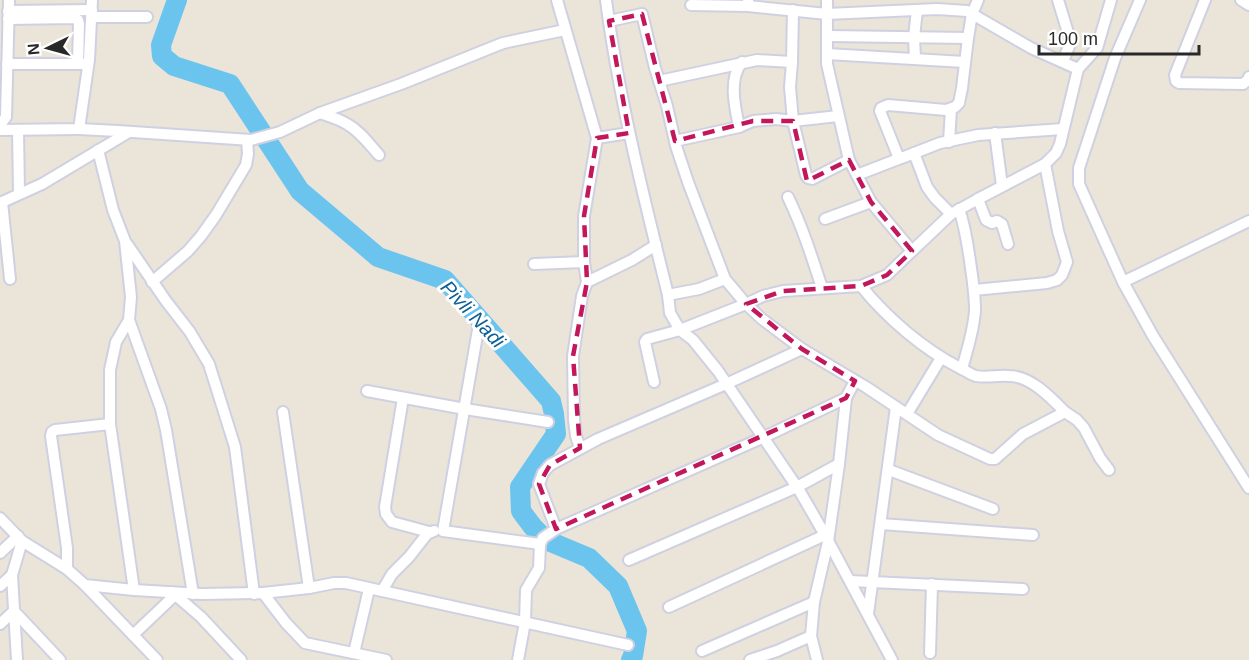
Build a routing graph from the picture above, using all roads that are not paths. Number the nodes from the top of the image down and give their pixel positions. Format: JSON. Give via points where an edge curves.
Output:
{"nodes":[{"id":1,"x":557,"y":0,"type":"edge"},
{"id":2,"x":606,"y":0,"type":"edge"},
{"id":3,"x":826,"y":0,"type":"edge"},
{"id":4,"x":978,"y":0,"type":"edge"},
{"id":5,"x":1058,"y":0,"type":"edge"},
{"id":6,"x":1111,"y":0,"type":"edge"},
{"id":7,"x":1140,"y":0,"type":"edge"},
{"id":8,"x":1205,"y":0,"type":"edge"},
{"id":9,"x":1241,"y":0,"type":"edge"},
{"id":10,"x":748,"y":3,"type":"edge"},
{"id":11,"x":691,"y":5,"type":"dead end"},
{"id":12,"x":1249,"y":5,"type":"edge"},
{"id":13,"x":880,"y":6,"type":"edge"},
{"id":14,"x":920,"y":6,"type":"edge"},
{"id":15,"x":87,"y":7,"type":"edge"},
{"id":16,"x":788,"y":7,"type":"edge"},
{"id":17,"x":8,"y":10,"type":"edge"},
{"id":18,"x":827,"y":14,"type":"junction"},
{"id":19,"x":972,"y":14,"type":"junction"},
{"id":20,"x":147,"y":17,"type":"dead end"},
{"id":21,"x":609,"y":21,"type":"junction"},
{"id":22,"x":565,"y":30,"type":"junction"},
{"id":23,"x":4,"y":31,"type":"edge"},
{"id":24,"x":828,"y":36,"type":"junction"},
{"id":25,"x":914,"y":37,"type":"junction"},
{"id":26,"x":968,"y":38,"type":"junction"},
{"id":27,"x":827,"y":54,"type":"junction"},
{"id":28,"x":915,"y":59,"type":"junction"},
{"id":29,"x":1062,"y":61,"type":"junction"},
{"id":30,"x":742,"y":62,"type":"junction"},
{"id":31,"x":792,"y":62,"type":"junction"},
{"id":32,"x":965,"y":62,"type":"junction"},
{"id":33,"x":7,"y":64,"type":"junction"},
{"id":34,"x":83,"y":64,"type":"junction"},
{"id":35,"x":1078,"y":69,"type":"junction"},
{"id":36,"x":1249,"y":77,"type":"edge"},
{"id":37,"x":659,"y":81,"type":"junction"},
{"id":38,"x":3,"y":99,"type":"edge"},
{"id":39,"x":951,"y":109,"type":"junction"},
{"id":40,"x":320,"y":113,"type":"junction"},
{"id":41,"x":838,"y":116,"type":"junction"},
{"id":42,"x":793,"y":121,"type":"junction"},
{"id":43,"x":739,"y":127,"type":"junction"},
{"id":44,"x":0,"y":128,"type":"edge"},
{"id":45,"x":79,"y":129,"type":"junction"},
{"id":46,"x":1064,"y":129,"type":"junction"},
{"id":47,"x":18,"y":130,"type":"junction"},
{"id":48,"x":129,"y":132,"type":"junction"},
{"id":49,"x":629,"y":133,"type":"junction"},
{"id":50,"x":995,"y":134,"type":"junction"},
{"id":51,"x":597,"y":138,"type":"junction"},
{"id":52,"x":249,"y":140,"type":"junction"},
{"id":53,"x":675,"y":141,"type":"junction"},
{"id":54,"x":949,"y":141,"type":"junction"},
{"id":55,"x":98,"y":150,"type":"junction"},
{"id":56,"x":914,"y":153,"type":"junction"},
{"id":57,"x":379,"y":155,"type":"dead end"},
{"id":58,"x":901,"y":158,"type":"junction"},
{"id":59,"x":849,"y":160,"type":"junction"},
{"id":60,"x":1045,"y":164,"type":"junction"},
{"id":61,"x":856,"y":175,"type":"junction"},
{"id":62,"x":1002,"y":186,"type":"junction"},
{"id":63,"x":20,"y":194,"type":"junction"},
{"id":64,"x":788,"y":197,"type":"dead end"},
{"id":65,"x":978,"y":199,"type":"junction"},
{"id":66,"x":1,"y":202,"type":"edge"},
{"id":67,"x":871,"y":202,"type":"junction"},
{"id":68,"x":955,"y":212,"type":"junction"},
{"id":69,"x":825,"y":219,"type":"dead end"},
{"id":70,"x":1249,"y":221,"type":"edge"},
{"id":71,"x":125,"y":241,"type":"junction"},
{"id":72,"x":1008,"y":244,"type":"dead end"},
{"id":73,"x":656,"y":245,"type":"junction"},
{"id":74,"x":912,"y":251,"type":"junction"},
{"id":75,"x":584,"y":262,"type":"junction"},
{"id":76,"x":534,"y":264,"type":"dead end"},
{"id":77,"x":10,"y":279,"type":"dead end"},
{"id":78,"x":725,"y":279,"type":"junction"},
{"id":79,"x":152,"y":282,"type":"junction"},
{"id":80,"x":587,"y":282,"type":"junction"},
{"id":81,"x":1123,"y":282,"type":"junction"},
{"id":82,"x":861,"y":286,"type":"junction"},
{"id":83,"x":822,"y":288,"type":"junction"},
{"id":84,"x":974,"y":290,"type":"junction"},
{"id":85,"x":668,"y":296,"type":"junction"},
{"id":86,"x":746,"y":304,"type":"junction"},
{"id":87,"x":129,"y":320,"type":"junction"},
{"id":88,"x":479,"y":324,"type":"dead end"},
{"id":89,"x":680,"y":330,"type":"junction"},
{"id":90,"x":802,"y":349,"type":"junction"},
{"id":91,"x":940,"y":358,"type":"junction"},
{"id":92,"x":962,"y":369,"type":"junction"},
{"id":93,"x":855,"y":381,"type":"junction"},
{"id":94,"x":654,"y":382,"type":"dead end"},
{"id":95,"x":726,"y":384,"type":"junction"},
{"id":96,"x":367,"y":392,"type":"dead end"},
{"id":97,"x":403,"y":398,"type":"junction"},
{"id":98,"x":846,"y":399,"type":"junction"},
{"id":99,"x":896,"y":407,"type":"junction"},
{"id":100,"x":465,"y":409,"type":"junction"},
{"id":101,"x":283,"y":412,"type":"dead end"},
{"id":102,"x":1065,"y":412,"type":"junction"},
{"id":103,"x":907,"y":414,"type":"junction"},
{"id":104,"x":548,"y":422,"type":"dead end"},
{"id":105,"x":110,"y":424,"type":"junction"},
{"id":106,"x":762,"y":438,"type":"junction"},
{"id":107,"x":580,"y":448,"type":"junction"},
{"id":108,"x":839,"y":464,"type":"junction"},
{"id":109,"x":889,"y":470,"type":"junction"},
{"id":110,"x":1109,"y":470,"type":"dead end"},
{"id":111,"x":797,"y":487,"type":"junction"},
{"id":112,"x":1249,"y":488,"type":"edge"},
{"id":113,"x":993,"y":509,"type":"dead end"},
{"id":114,"x":0,"y":518,"type":"edge"},
{"id":115,"x":881,"y":524,"type":"junction"},
{"id":116,"x":554,"y":530,"type":"junction"},
{"id":117,"x":443,"y":531,"type":"junction"},
{"id":118,"x":429,"y":532,"type":"junction"},
{"id":119,"x":1033,"y":535,"type":"dead end"},
{"id":120,"x":20,"y":538,"type":"junction"},
{"id":121,"x":826,"y":538,"type":"junction"},
{"id":122,"x":541,"y":541,"type":"junction"},
{"id":123,"x":0,"y":553,"type":"edge"},
{"id":124,"x":629,"y":560,"type":"dead end"},
{"id":125,"x":68,"y":569,"type":"junction"},
{"id":126,"x":12,"y":575,"type":"junction"},
{"id":127,"x":850,"y":581,"type":"junction"},
{"id":128,"x":873,"y":581,"type":"junction"},
{"id":129,"x":932,"y":584,"type":"junction"},
{"id":130,"x":85,"y":585,"type":"junction"},
{"id":131,"x":0,"y":586,"type":"edge"},
{"id":132,"x":309,"y":588,"type":"junction"},
{"id":133,"x":369,"y":589,"type":"junction"},
{"id":134,"x":1023,"y":589,"type":"dead end"},
{"id":135,"x":134,"y":590,"type":"junction"},
{"id":136,"x":382,"y":591,"type":"junction"},
{"id":137,"x":174,"y":594,"type":"junction"},
{"id":138,"x":193,"y":594,"type":"junction"},
{"id":139,"x":259,"y":594,"type":"junction"},
{"id":140,"x":814,"y":602,"type":"junction"},
{"id":141,"x":669,"y":607,"type":"dead end"},
{"id":142,"x":14,"y":611,"type":"junction"},
{"id":143,"x":868,"y":614,"type":"junction"},
{"id":144,"x":525,"y":622,"type":"junction"},
{"id":145,"x":0,"y":624,"type":"edge"},
{"id":146,"x":133,"y":634,"type":"junction"},
{"id":147,"x":811,"y":636,"type":"junction"},
{"id":148,"x":628,"y":645,"type":"dead end"},
{"id":149,"x":702,"y":651,"type":"dead end"},
{"id":150,"x":354,"y":653,"type":"junction"},
{"id":151,"x":930,"y":653,"type":"dead end"},
{"id":152,"x":17,"y":660,"type":"edge"},
{"id":153,"x":60,"y":660,"type":"edge"},
{"id":154,"x":157,"y":660,"type":"edge"},
{"id":155,"x":241,"y":660,"type":"edge"},
{"id":156,"x":386,"y":660,"type":"edge"},
{"id":157,"x":518,"y":660,"type":"edge"},
{"id":158,"x":750,"y":660,"type":"edge"},
{"id":159,"x":817,"y":660,"type":"edge"},
{"id":160,"x":892,"y":660,"type":"edge"}],
"edges":[{"from":1,"to":22,"type":"street"},
{"from":2,"to":21,"type":"street"},
{"from":3,"to":18,"type":"street"},
{"from":4,"to":19,"type":"street"},
{"from":5,"to":29,"type":"street","via":[[1070,44]]},
{"from":6,"to":35,"type":"street","via":[[1097,48]]},
{"from":7,"to":81,"type":"street","via":[[1115,58],[1079,168],[1079,184]]},
{"from":8,"to":36,"type":"street","via":[[1176,81],[1243,84]]},
{"from":9,"to":12,"type":"street"},
{"from":10,"to":11,"type":"street"},
{"from":10,"to":16,"type":"street"},
{"from":13,"to":14,"type":"street"},
{"from":13,"to":18,"type":"street"},
{"from":14,"to":19,"type":"street"},
{"from":14,"to":25,"type":"street"},
{"from":15,"to":17,"type":"street"},
{"from":15,"to":20,"type":"street"},
{"from":15,"to":34,"type":"street"},
{"from":16,"to":18,"type":"street"},
{"from":16,"to":31,"type":"street"},
{"from":17,"to":23,"type":"street"},
{"from":17,"to":34,"type":"street","via":[[39,18],[78,20]]},
{"from":18,"to":24,"type":"street"},
{"from":19,"to":26,"type":"street"},
{"from":19,"to":29,"type":"street"},
{"from":21,"to":37,"type":"street","via":[[642,14]]},
{"from":21,"to":49,"type":"street"},
{"from":22,"to":40,"type":"street","via":[[503,43]]},
{"from":22,"to":51,"type":"street"},
{"from":23,"to":33,"type":"street"},
{"from":24,"to":25,"type":"street"},
{"from":24,"to":27,"type":"street"},
{"from":25,"to":26,"type":"street"},
{"from":25,"to":28,"type":"street"},
{"from":26,"to":32,"type":"street"},
{"from":27,"to":28,"type":"street"},
{"from":27,"to":41,"type":"street"},
{"from":28,"to":32,"type":"street"},
{"from":29,"to":35,"type":"street"},
{"from":30,"to":31,"type":"street"},
{"from":30,"to":37,"type":"street"},
{"from":30,"to":43,"type":"street","via":[[735,82]]},
{"from":31,"to":42,"type":"street"},
{"from":32,"to":39,"type":"street","via":[[959,103]]},
{"from":33,"to":34,"type":"street"},
{"from":33,"to":38,"type":"street"},
{"from":34,"to":45,"type":"street"},
{"from":35,"to":46,"type":"street"},
{"from":37,"to":53,"type":"street"},
{"from":38,"to":44,"type":"street","via":[[6,117]]},
{"from":39,"to":54,"type":"street"},
{"from":39,"to":58,"type":"street","via":[[888,105],[881,108]]},
{"from":40,"to":52,"type":"street","via":[[280,132]]},
{"from":40,"to":57,"type":"street","via":[[349,124]]},
{"from":41,"to":42,"type":"street"},
{"from":41,"to":59,"type":"street"},
{"from":42,"to":43,"type":"street","via":[[753,121]]},
{"from":42,"to":59,"type":"street","via":[[808,178]]},
{"from":43,"to":53,"type":"street"},
{"from":44,"to":47,"type":"street"},
{"from":45,"to":47,"type":"street"},
{"from":45,"to":48,"type":"street"},
{"from":46,"to":50,"type":"street"},
{"from":46,"to":60,"type":"street","via":[[1056,153]]},
{"from":47,"to":63,"type":"street"},
{"from":48,"to":52,"type":"street"},
{"from":48,"to":55,"type":"street"},
{"from":49,"to":51,"type":"street"},
{"from":49,"to":73,"type":"street"},
{"from":50,"to":54,"type":"street"},
{"from":50,"to":62,"type":"street"},
{"from":51,"to":75,"type":"street","via":[[584,216]]},
{"from":52,"to":79,"type":"street","via":[[246,165],[216,215],[188,251]]},
{"from":53,"to":78,"type":"street"},
{"from":54,"to":56,"type":"street"},
{"from":55,"to":63,"type":"street"},
{"from":55,"to":71,"type":"street","via":[[112,210]]},
{"from":56,"to":58,"type":"street"},
{"from":56,"to":68,"type":"street","via":[[927,187]]},
{"from":58,"to":61,"type":"street"},
{"from":59,"to":61,"type":"street"},
{"from":60,"to":62,"type":"street"},
{"from":60,"to":84,"type":"street","via":[[1067,262],[1062,275],[1047,284]]},
{"from":61,"to":67,"type":"street"},
{"from":62,"to":65,"type":"street"},
{"from":63,"to":66,"type":"street"},
{"from":64,"to":83,"type":"street"},
{"from":65,"to":68,"type":"street"},
{"from":65,"to":72,"type":"street","via":[[986,220],[1002,224]]},
{"from":66,"to":77,"type":"street"},
{"from":67,"to":69,"type":"street"},
{"from":67,"to":74,"type":"street"},
{"from":68,"to":74,"type":"street"},
{"from":68,"to":84,"type":"street","via":[[964,223]]},
{"from":70,"to":81,"type":"street"},
{"from":71,"to":79,"type":"street"},
{"from":71,"to":87,"type":"street"},
{"from":73,"to":80,"type":"street"},
{"from":73,"to":85,"type":"street"},
{"from":74,"to":82,"type":"street","via":[[887,275]]},
{"from":75,"to":76,"type":"street"},
{"from":75,"to":80,"type":"street"},
{"from":78,"to":85,"type":"street"},
{"from":78,"to":86,"type":"street"},
{"from":79,"to":139,"type":"street","via":[[209,364],[235,447]]},
{"from":80,"to":107,"type":"street","via":[[573,356],[574,420]]},
{"from":81,"to":112,"type":"street"},
{"from":82,"to":83,"type":"street"},
{"from":82,"to":91,"type":"street","via":[[908,333]]},
{"from":83,"to":86,"type":"street","via":[[783,291]]},
{"from":84,"to":92,"type":"street","via":[[975,311]]},
{"from":85,"to":89,"type":"street","via":[[670,313]]},
{"from":86,"to":89,"type":"street"},
{"from":86,"to":90,"type":"street"},
{"from":87,"to":105,"type":"street","via":[[116,342],[110,370]]},
{"from":87,"to":138,"type":"street","via":[[166,430]]},
{"from":88,"to":100,"type":"street"},
{"from":89,"to":94,"type":"street","via":[[645,342]]},
{"from":89,"to":95,"type":"street","via":[[693,340]]},
{"from":90,"to":93,"type":"street"},
{"from":90,"to":95,"type":"street"},
{"from":91,"to":92,"type":"street"},
{"from":91,"to":103,"type":"street"},
{"from":92,"to":102,"type":"street","via":[[975,376],[1020,378],[1044,391]]},
{"from":93,"to":98,"type":"street"},
{"from":93,"to":99,"type":"street"},
{"from":95,"to":106,"type":"street"},
{"from":95,"to":107,"type":"street"},
{"from":96,"to":97,"type":"street"},
{"from":97,"to":100,"type":"street"},
{"from":97,"to":118,"type":"street","via":[[386,514],[392,522]]},
{"from":98,"to":106,"type":"street"},
{"from":98,"to":108,"type":"street"},
{"from":99,"to":103,"type":"street"},
{"from":99,"to":109,"type":"street"},
{"from":100,"to":104,"type":"street"},
{"from":100,"to":117,"type":"street"},
{"from":101,"to":132,"type":"street"},
{"from":102,"to":103,"type":"street","via":[[1023,434],[995,459],[938,435]]},
{"from":102,"to":110,"type":"street","via":[[1084,428]]},
{"from":105,"to":125,"type":"street","via":[[52,432]]},
{"from":105,"to":135,"type":"street"},
{"from":106,"to":111,"type":"street"},
{"from":106,"to":116,"type":"street"},
{"from":107,"to":116,"type":"street","via":[[550,465],[540,478]]},
{"from":108,"to":111,"type":"street"},
{"from":108,"to":121,"type":"street"},
{"from":109,"to":113,"type":"street"},
{"from":109,"to":115,"type":"street"},
{"from":111,"to":121,"type":"street"},
{"from":111,"to":124,"type":"street"},
{"from":114,"to":120,"type":"street"},
{"from":115,"to":119,"type":"street"},
{"from":115,"to":128,"type":"street"},
{"from":116,"to":122,"type":"street"},
{"from":117,"to":118,"type":"street"},
{"from":117,"to":122,"type":"street"},
{"from":118,"to":136,"type":"street"},
{"from":120,"to":123,"type":"street"},
{"from":120,"to":125,"type":"street"},
{"from":120,"to":126,"type":"street"},
{"from":121,"to":127,"type":"street"},
{"from":121,"to":140,"type":"street"},
{"from":121,"to":141,"type":"street"},
{"from":122,"to":144,"type":"street","via":[[539,568],[526,590]]},
{"from":125,"to":130,"type":"street"},
{"from":126,"to":131,"type":"street"},
{"from":126,"to":142,"type":"street"},
{"from":127,"to":128,"type":"street"},
{"from":127,"to":143,"type":"street"},
{"from":128,"to":129,"type":"street"},
{"from":128,"to":143,"type":"street"},
{"from":129,"to":134,"type":"street"},
{"from":129,"to":151,"type":"street"},
{"from":130,"to":135,"type":"street"},
{"from":130,"to":146,"type":"street"},
{"from":132,"to":133,"type":"street","via":[[346,583]]},
{"from":132,"to":139,"type":"street"},
{"from":133,"to":136,"type":"street"},
{"from":133,"to":150,"type":"street"},
{"from":135,"to":137,"type":"street"},
{"from":136,"to":144,"type":"street"},
{"from":137,"to":138,"type":"street"},
{"from":137,"to":146,"type":"street"},
{"from":137,"to":155,"type":"street"},
{"from":138,"to":139,"type":"street"},
{"from":139,"to":150,"type":"street","via":[[306,643]]},
{"from":140,"to":147,"type":"street"},
{"from":140,"to":149,"type":"street"},
{"from":142,"to":145,"type":"street"},
{"from":142,"to":152,"type":"street"},
{"from":142,"to":153,"type":"street"},
{"from":143,"to":160,"type":"street"},
{"from":144,"to":148,"type":"street"},
{"from":144,"to":157,"type":"street"},
{"from":146,"to":154,"type":"street"},
{"from":147,"to":158,"type":"street"},
{"from":147,"to":159,"type":"street"},
{"from":150,"to":156,"type":"street"}]}
